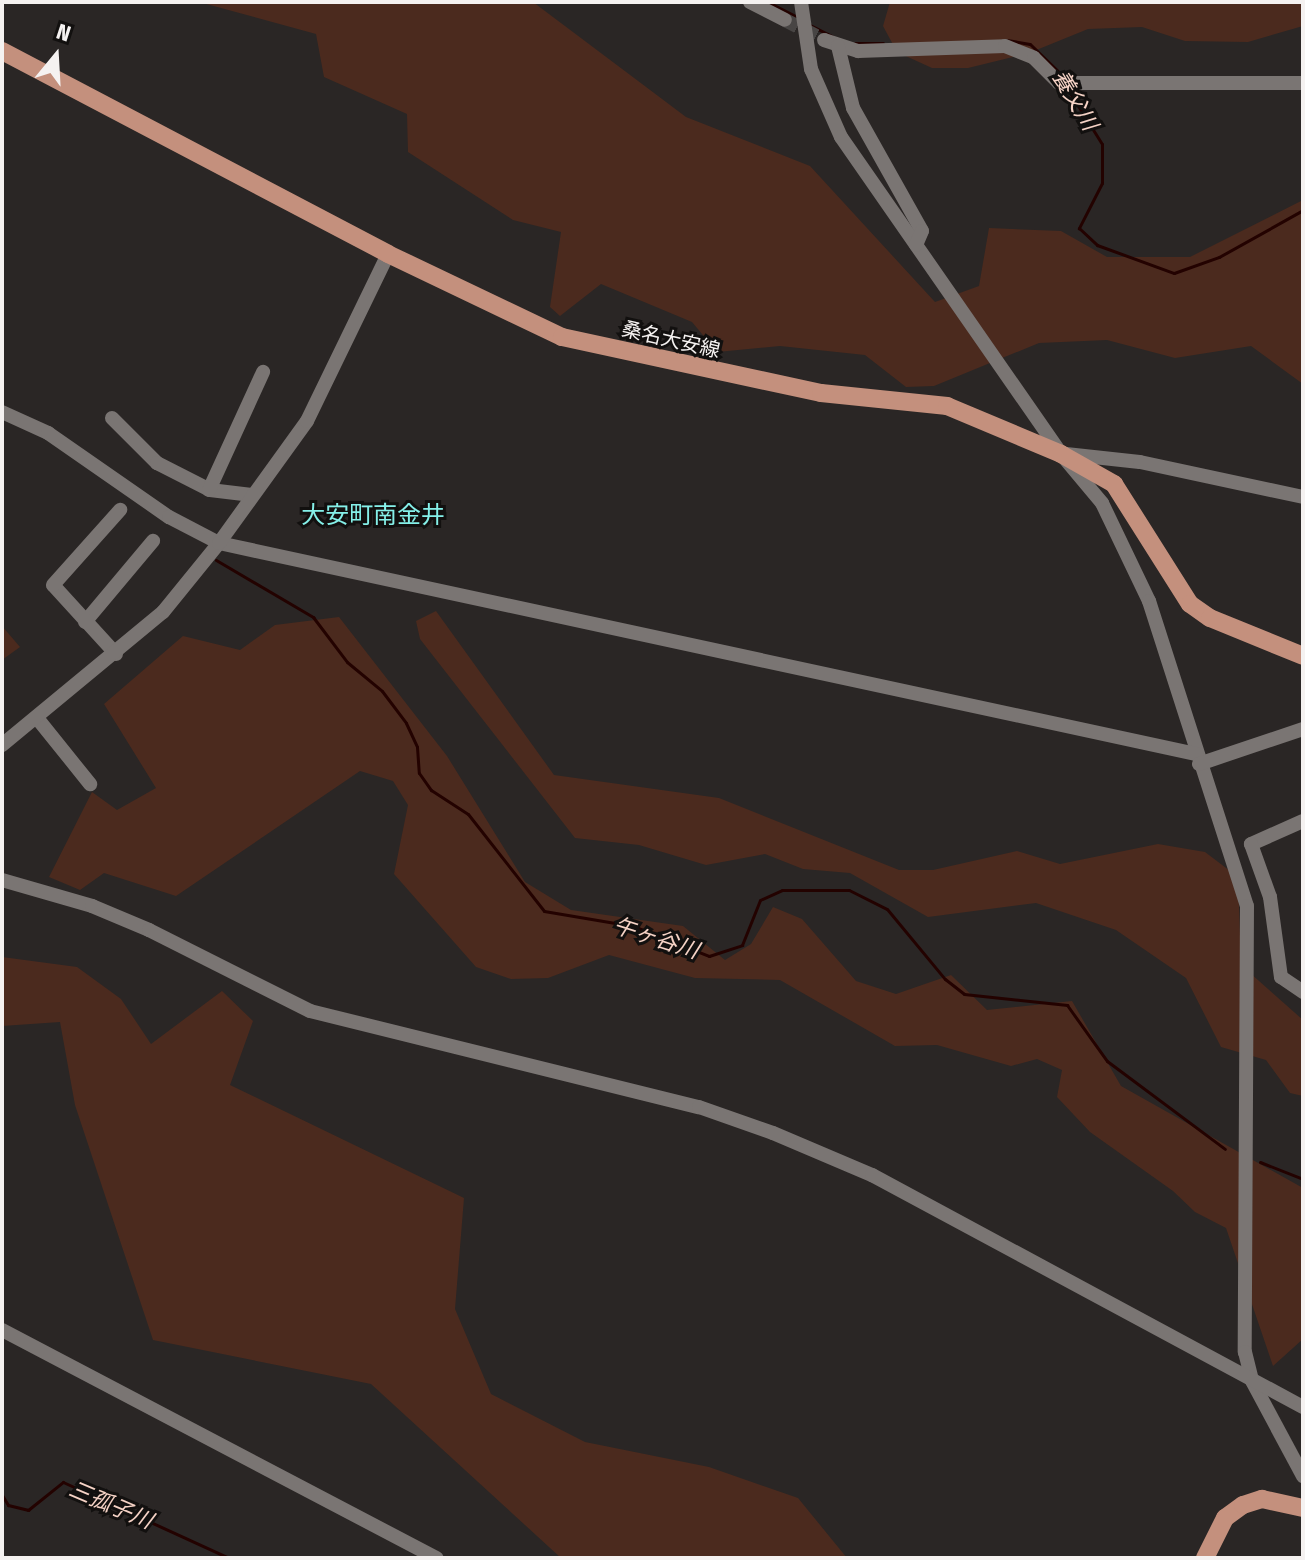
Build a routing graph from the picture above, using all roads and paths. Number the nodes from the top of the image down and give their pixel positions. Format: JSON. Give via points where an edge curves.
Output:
{"nodes":[{"id":1,"x":750,"y":2,"type":"edge"},
{"id":2,"x":801,"y":2,"type":"edge"},
{"id":3,"x":785,"y":20,"type":"tunnel mouth"},
{"id":4,"x":2,"y":51,"type":"edge"},
{"id":5,"x":1303,"y":83,"type":"edge"},
{"id":6,"x":912,"y":240,"type":"junction"},
{"id":7,"x":388,"y":254,"type":"junction"},
{"id":8,"x":263,"y":372,"type":"dead end"},
{"id":9,"x":2,"y":412,"type":"edge"},
{"id":10,"x":112,"y":418,"type":"dead end"},
{"id":11,"x":1061,"y":454,"type":"junction"},
{"id":12,"x":209,"y":490,"type":"junction"},
{"id":13,"x":252,"y":495,"type":"junction"},
{"id":14,"x":1303,"y":497,"type":"edge"},
{"id":15,"x":120,"y":510,"type":"dead end"},
{"id":16,"x":153,"y":541,"type":"dead end"},
{"id":17,"x":219,"y":543,"type":"junction"},
{"id":18,"x":85,"y":622,"type":"junction"},
{"id":19,"x":1301,"y":652,"type":"edge"},
{"id":20,"x":116,"y":654,"type":"junction"},
{"id":21,"x":37,"y":718,"type":"junction"},
{"id":22,"x":1303,"y":729,"type":"edge"},
{"id":23,"x":3,"y":743,"type":"edge"},
{"id":24,"x":1198,"y":759,"type":"junction"},
{"id":25,"x":90,"y":784,"type":"dead end"},
{"id":26,"x":1303,"y":821,"type":"edge"},
{"id":27,"x":2,"y":880,"type":"edge"},
{"id":28,"x":1303,"y":992,"type":"edge"},
{"id":29,"x":2,"y":1330,"type":"edge"},
{"id":30,"x":1252,"y":1381,"type":"junction"},
{"id":31,"x":1303,"y":1407,"type":"edge"},
{"id":32,"x":1303,"y":1476,"type":"edge"},
{"id":33,"x":1303,"y":1508,"type":"edge"},
{"id":34,"x":437,"y":1558,"type":"edge"},
{"id":35,"x":1205,"y":1558,"type":"edge"}],
"edges":[{"from":1,"to":3,"type":"street"},
{"from":2,"to":6,"type":"street","via":[[806,51],[825,107]]},
{"from":4,"to":7,"type":"main road","name":"桑名大安線"},
{"from":5,"to":6,"type":"street","via":[[1059,83],[1034,58],[1005,46],[858,51],[831,43],[853,108],[922,231]]},
{"from":6,"to":11,"type":"street"},
{"from":7,"to":11,"type":"main road","name":"桑名大安線","via":[[562,337],[807,390],[947,406]]},
{"from":7,"to":13,"type":"street","via":[[332,376]]},
{"from":8,"to":12,"type":"street"},
{"from":9,"to":17,"type":"street","via":[[48,433],[169,517]]},
{"from":10,"to":12,"type":"street","via":[[157,463]]},
{"from":11,"to":14,"type":"street","via":[[1140,462]]},
{"from":11,"to":19,"type":"main road","name":"桑名大安線","via":[[1114,484],[1190,604],[1210,618]]},
{"from":11,"to":24,"type":"street","via":[[1120,533],[1149,601]]},
{"from":12,"to":13,"type":"street"},
{"from":13,"to":17,"type":"street"},
{"from":15,"to":18,"type":"street","via":[[53,585]]},
{"from":16,"to":18,"type":"street"},
{"from":17,"to":20,"type":"street","via":[[163,612]]},
{"from":17,"to":24,"type":"street"},
{"from":18,"to":20,"type":"street"},
{"from":20,"to":21,"type":"street"},
{"from":21,"to":23,"type":"street"},
{"from":21,"to":25,"type":"street"},
{"from":22,"to":24,"type":"street"},
{"from":24,"to":30,"type":"street","via":[[1247,906],[1251,935],[1242,1276],[1245,1352]]},
{"from":26,"to":28,"type":"street","via":[[1251,844],[1270,897],[1281,977]]},
{"from":27,"to":30,"type":"street","via":[[139,926],[310,1011],[699,1107],[773,1133],[872,1175]]},
{"from":29,"to":34,"type":"street"},
{"from":30,"to":31,"type":"street"},
{"from":30,"to":32,"type":"street"},
{"from":33,"to":35,"type":"main road","via":[[1262,1499],[1243,1505],[1225,1518]]}]}
